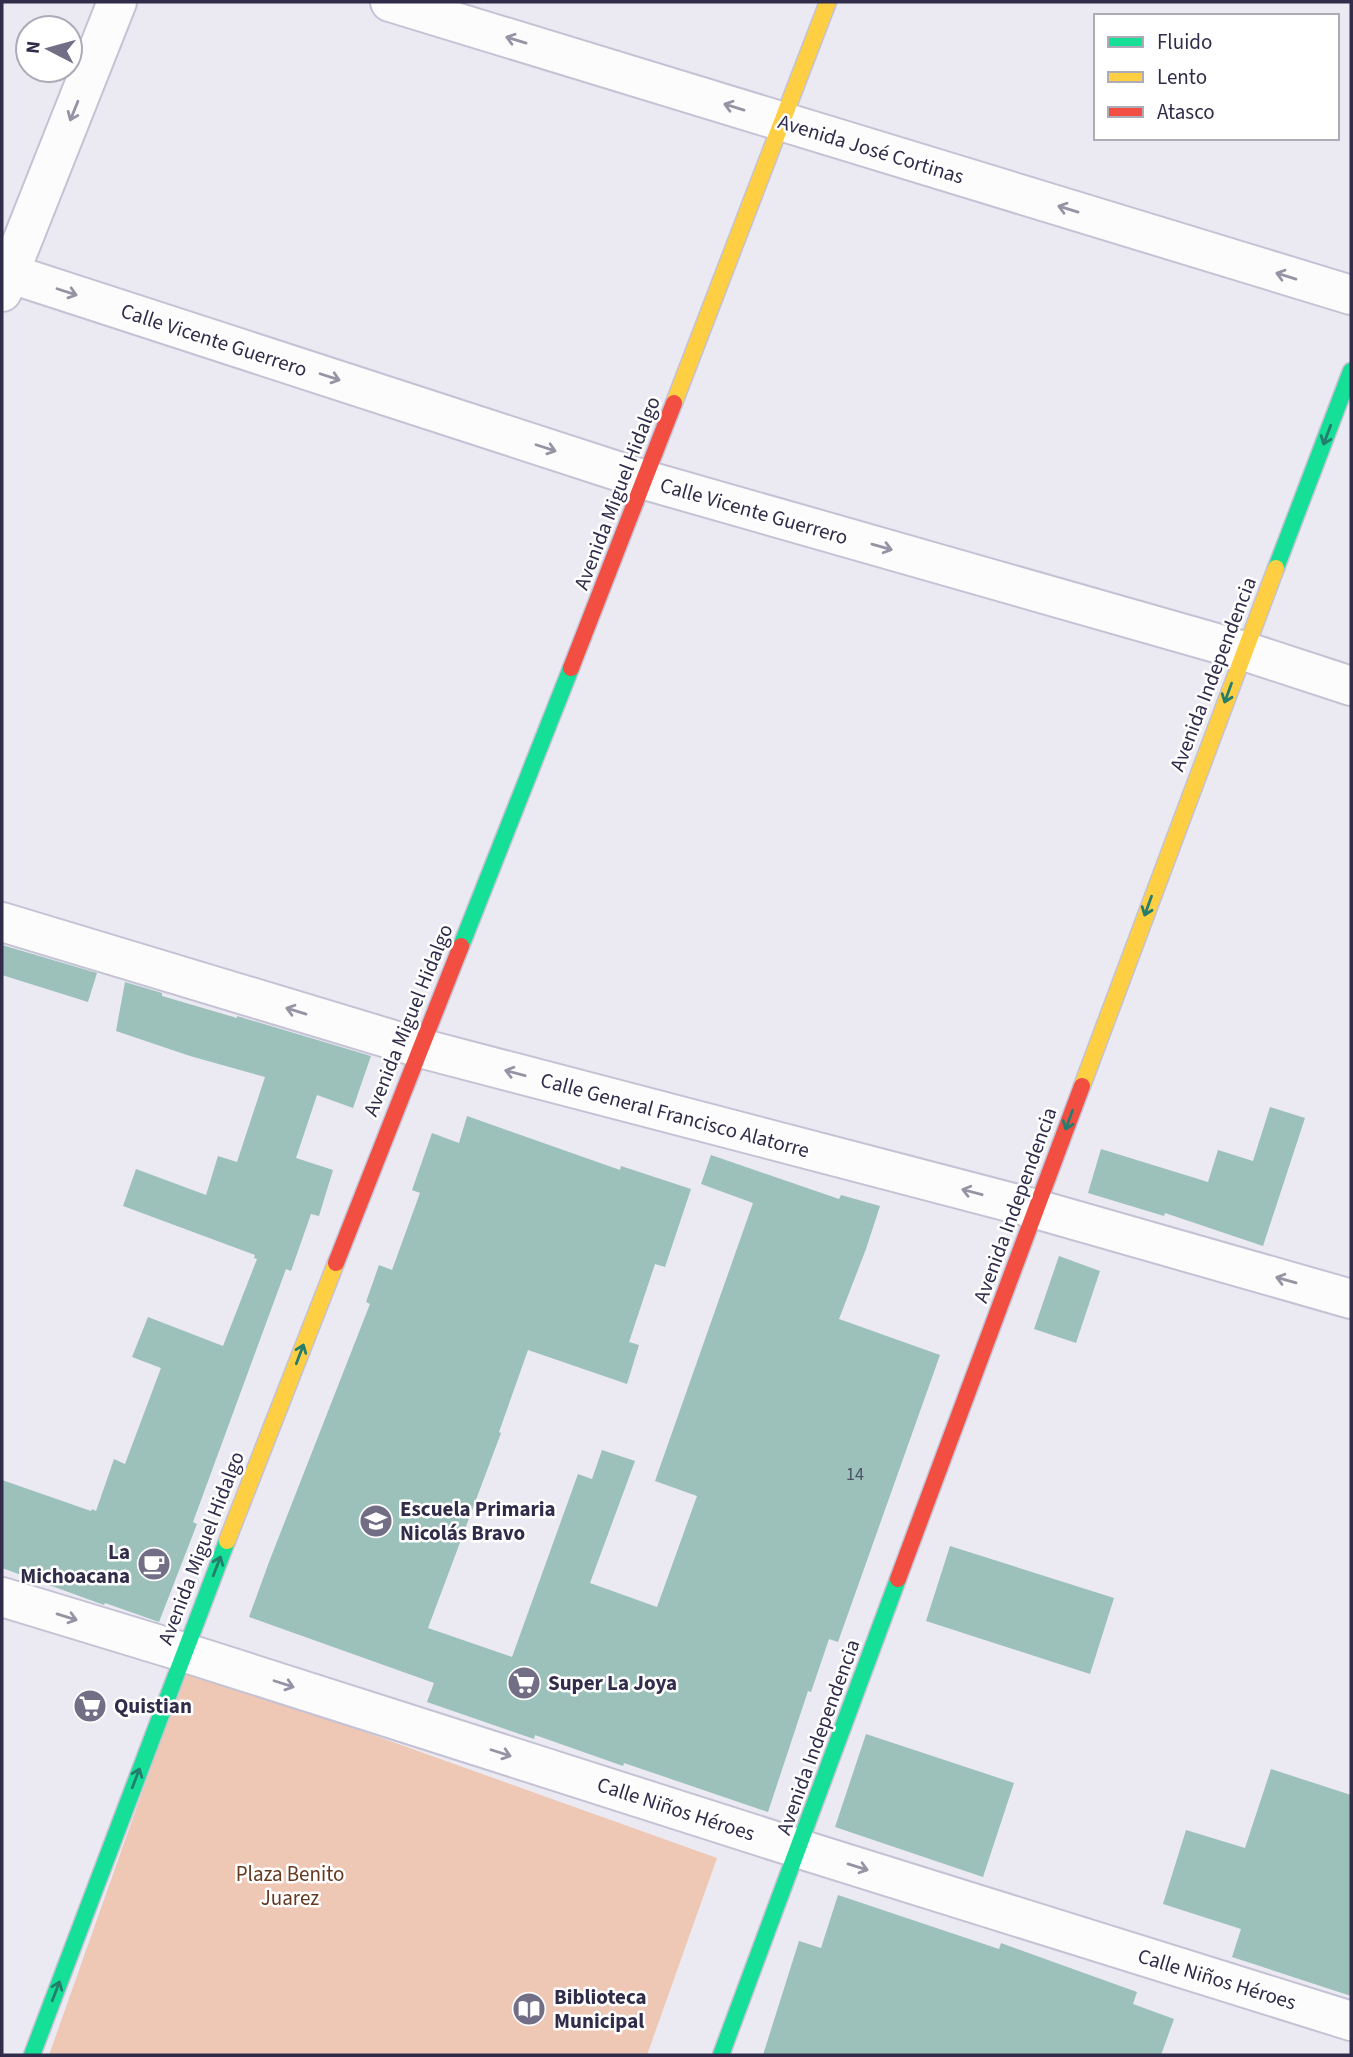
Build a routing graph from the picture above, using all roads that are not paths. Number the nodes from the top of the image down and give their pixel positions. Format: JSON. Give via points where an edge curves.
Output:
{"nodes":[{"id":1,"x":117,"y":2,"type":"edge"},
{"id":2,"x":390,"y":2,"type":"edge"},
{"id":3,"x":828,"y":2,"type":"edge"},
{"id":4,"x":783,"y":122,"type":"junction"},
{"id":5,"x":4,"y":279,"type":"edge"},
{"id":6,"x":1351,"y":295,"type":"edge"},
{"id":7,"x":1351,"y":371,"type":"edge"},
{"id":8,"x":645,"y":480,"type":"junction"},
{"id":9,"x":1244,"y":651,"type":"junction"},
{"id":10,"x":1351,"y":686,"type":"edge"},
{"id":11,"x":2,"y":922,"type":"edge"},
{"id":12,"x":420,"y":1048,"type":"junction"},
{"id":13,"x":1036,"y":1209,"type":"junction"},
{"id":14,"x":1351,"y":1299,"type":"edge"},
{"id":15,"x":2,"y":1597,"type":"edge"},
{"id":16,"x":183,"y":1652,"type":"junction"},
{"id":17,"x":800,"y":1849,"type":"junction"},
{"id":18,"x":1351,"y":2021,"type":"edge"},
{"id":19,"x":32,"y":2055,"type":"edge"},
{"id":20,"x":721,"y":2055,"type":"edge"}],
"edges":[{"from":1,"to":5,"type":"street","one_way":true},
{"from":4,"to":2,"type":"street","name":"Avenida José Cortinas","one_way":true},
{"from":3,"to":4,"type":"street","name":"Avenida Miguel Hidalgo"},
{"from":6,"to":4,"type":"street","name":"Avenida José Cortinas","one_way":true},
{"from":4,"to":8,"type":"street","name":"Avenida Miguel Hidalgo"},
{"from":5,"to":8,"type":"street","name":"Calle Vicente Guerrero","one_way":true},
{"from":7,"to":9,"type":"street","name":"Avenida Independencia","one_way":true},
{"from":8,"to":9,"type":"street","name":"Calle Vicente Guerrero","one_way":true},
{"from":8,"to":12,"type":"street","name":"Avenida Miguel Hidalgo"},
{"from":9,"to":10,"type":"street","name":"Calle Vicente Guerrero"},
{"from":9,"to":13,"type":"street","name":"Avenida Independencia","one_way":true},
{"from":12,"to":11,"type":"street","name":"Calle General Francisco Alatorre","one_way":true},
{"from":13,"to":12,"type":"street","name":"Calle General Francisco Alatorre","one_way":true},
{"from":16,"to":12,"type":"street","name":"Avenida Miguel Hidalgo","one_way":true},
{"from":14,"to":13,"type":"street","name":"Calle General Francisco Alatorre","one_way":true},
{"from":13,"to":17,"type":"street","name":"Avenida Independencia"},
{"from":15,"to":16,"type":"street","name":"Calle Niños Héroes","one_way":true},
{"from":16,"to":17,"type":"street","name":"Calle Niños Héroes","one_way":true},
{"from":19,"to":16,"type":"street","name":"Avenida Miguel Hidalgo","one_way":true},
{"from":17,"to":18,"type":"street","name":"Calle Niños Héroes","one_way":true},
{"from":17,"to":20,"type":"street","name":"Avenida Independencia"}]}
